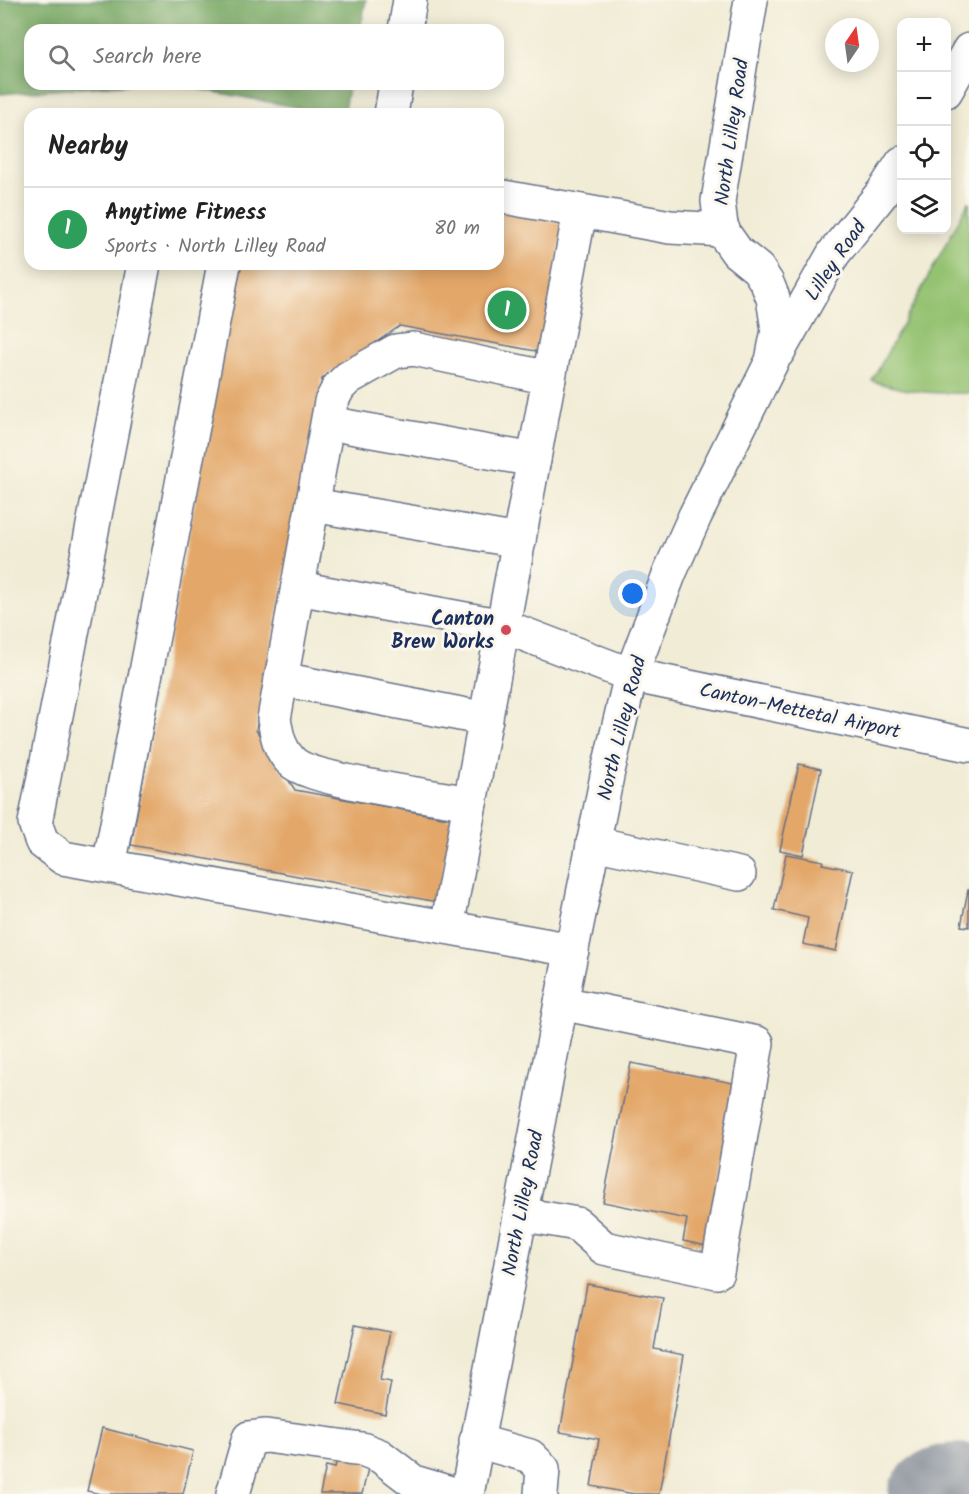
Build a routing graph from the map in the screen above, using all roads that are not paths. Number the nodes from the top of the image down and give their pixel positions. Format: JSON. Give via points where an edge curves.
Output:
{"nodes":[{"id":1,"x":410,"y":0,"type":"edge"},
{"id":2,"x":751,"y":0,"type":"edge"},
{"id":3,"x":406,"y":24,"type":"edge"},
{"id":4,"x":969,"y":50,"type":"edge"},
{"id":5,"x":951,"y":82,"type":"edge"},
{"id":6,"x":395,"y":90,"type":"edge"},
{"id":7,"x":393,"y":108,"type":"edge"},
{"id":8,"x":897,"y":171,"type":"edge"},
{"id":9,"x":504,"y":197,"type":"edge"},
{"id":10,"x":580,"y":211,"type":"junction"},
{"id":11,"x":723,"y":230,"type":"junction"},
{"id":12,"x":143,"y":270,"type":"edge"},
{"id":13,"x":223,"y":270,"type":"edge"},
{"id":14,"x":772,"y":361,"type":"junction"},
{"id":15,"x":549,"y":378,"type":"junction"},
{"id":16,"x":328,"y":423,"type":"junction"},
{"id":17,"x":534,"y":460,"type":"junction"},
{"id":18,"x":313,"y":505,"type":"junction"},
{"id":19,"x":519,"y":541,"type":"junction"},
{"id":20,"x":298,"y":588,"type":"junction"},
{"id":21,"x":503,"y":626,"type":"junction"},
{"id":22,"x":631,"y":675,"type":"junction"},
{"id":23,"x":281,"y":679,"type":"junction"},
{"id":24,"x":486,"y":719,"type":"junction"},
{"id":25,"x":969,"y":745,"type":"edge"},
{"id":26,"x":470,"y":803,"type":"junction"},
{"id":27,"x":593,"y":843,"type":"junction"},
{"id":28,"x":109,"y":866,"type":"junction"},
{"id":29,"x":739,"y":874,"type":"dead end"},
{"id":30,"x":447,"y":927,"type":"junction"},
{"id":31,"x":572,"y":950,"type":"junction"},
{"id":32,"x":561,"y":1003,"type":"junction"},
{"id":33,"x":520,"y":1214,"type":"junction"},
{"id":34,"x":476,"y":1442,"type":"junction"},
{"id":35,"x":233,"y":1494,"type":"edge"},
{"id":36,"x":454,"y":1494,"type":"edge"},
{"id":37,"x":467,"y":1494,"type":"edge"},
{"id":38,"x":541,"y":1494,"type":"edge"}],
"edges":[{"from":1,"to":3,"type":"street"},
{"from":2,"to":11,"type":"street","name":"North Lilley Road","via":[[718,201]]},
{"from":4,"to":5,"type":"street"},
{"from":6,"to":7,"type":"street"},
{"from":8,"to":14,"type":"street","name":"Lilley Road","via":[[834,253]]},
{"from":9,"to":10,"type":"street"},
{"from":10,"to":11,"type":"street","via":[[670,227]]},
{"from":10,"to":15,"type":"street"},
{"from":11,"to":14,"type":"street","name":"North Lilley Road","via":[[737,252],[758,269],[773,298],[778,330]]},
{"from":12,"to":28,"type":"street","via":[[35,823],[42,842],[63,858]]},
{"from":13,"to":28,"type":"street"},
{"from":14,"to":22,"type":"street","name":"North Lilley Road","via":[[694,516]]},
{"from":15,"to":16,"type":"street","via":[[414,349],[396,351],[339,387],[331,402]]},
{"from":15,"to":17,"type":"street"},
{"from":16,"to":17,"type":"street"},
{"from":16,"to":18,"type":"street"},
{"from":17,"to":19,"type":"street"},
{"from":18,"to":19,"type":"street"},
{"from":18,"to":20,"type":"street"},
{"from":19,"to":21,"type":"street"},
{"from":20,"to":21,"type":"street","name":"Canton-Mettetal Airport"},
{"from":20,"to":23,"type":"street"},
{"from":21,"to":22,"type":"street","name":"Canton-Mettetal Airport"},
{"from":21,"to":24,"type":"street"},
{"from":22,"to":25,"type":"street","name":"Canton-Mettetal Airport"},
{"from":22,"to":27,"type":"street","name":"North Lilley Road"},
{"from":23,"to":24,"type":"street"},
{"from":23,"to":26,"type":"street","via":[[274,719],[279,745],[292,763],[321,776]]},
{"from":24,"to":26,"type":"street"},
{"from":26,"to":30,"type":"street"},
{"from":27,"to":29,"type":"street"},
{"from":27,"to":31,"type":"street","name":"North Lilley Road"},
{"from":28,"to":30,"type":"street"},
{"from":30,"to":31,"type":"street"},
{"from":31,"to":32,"type":"street","name":"North Lilley Road"},
{"from":32,"to":33,"type":"street","name":"North Lilley Road"},
{"from":32,"to":33,"type":"street","via":[[758,1043],[717,1272],[604,1248],[577,1224]]},
{"from":33,"to":34,"type":"street","name":"North Lilley Road"},
{"from":34,"to":37,"type":"street","name":"North Lilley Road"},
{"from":34,"to":38,"type":"street","via":[[530,1456],[543,1468]]},
{"from":35,"to":36,"type":"street","via":[[249,1438],[266,1436],[362,1449],[380,1456],[414,1482]]}]}
